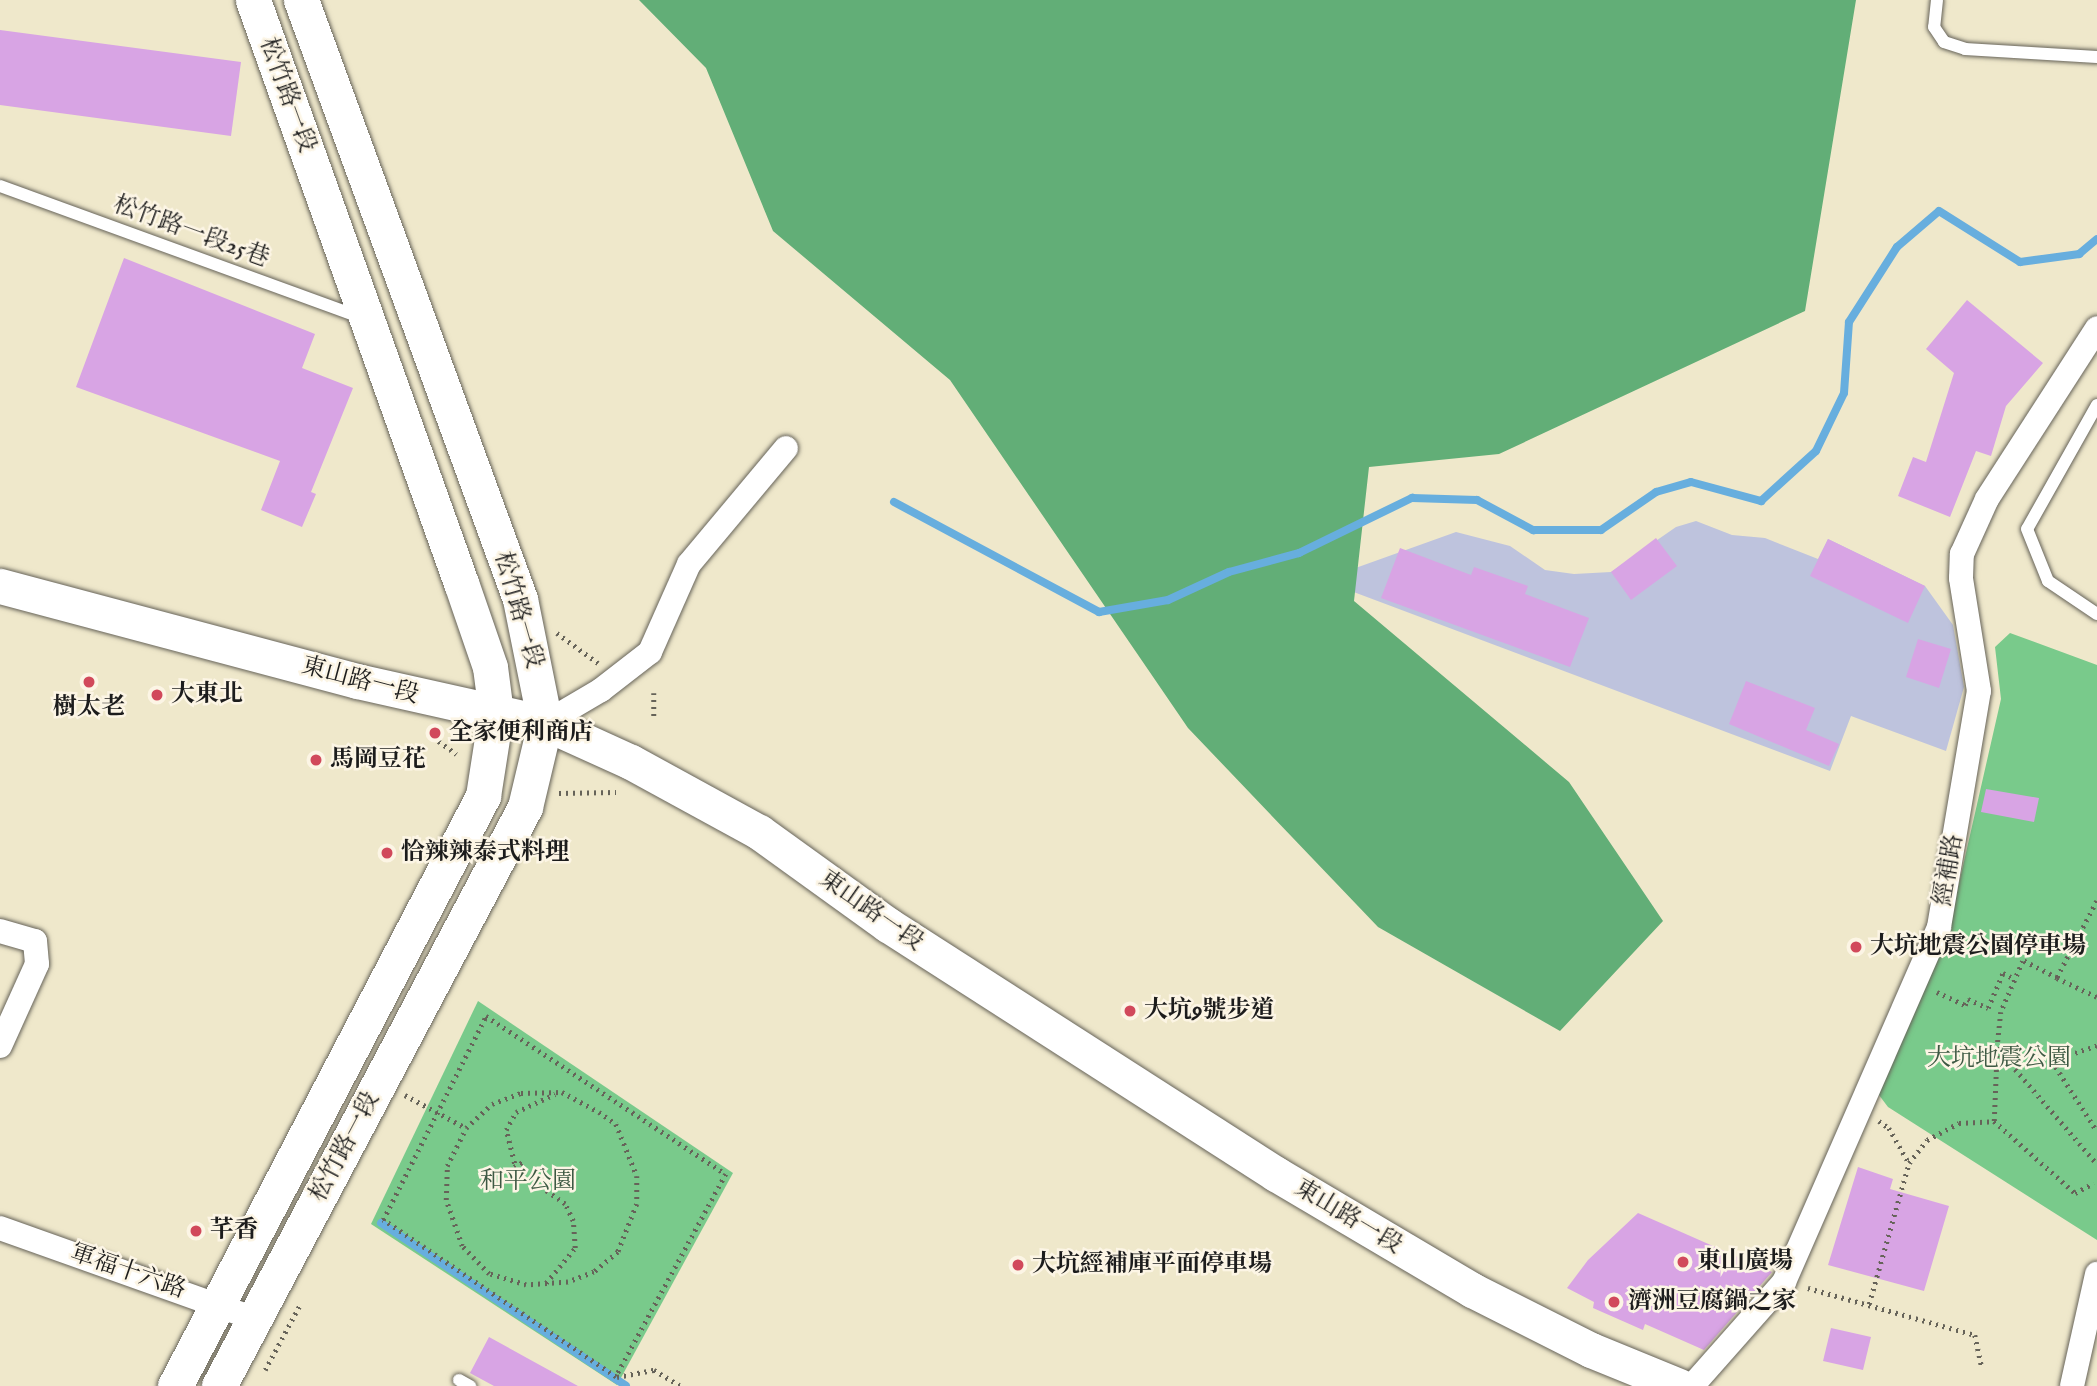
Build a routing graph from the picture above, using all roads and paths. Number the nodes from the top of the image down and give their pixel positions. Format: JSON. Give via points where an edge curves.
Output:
{"nodes":[{"id":1,"x":253,"y":0,"type":"edge"},
{"id":2,"x":301,"y":0,"type":"edge"},
{"id":3,"x":1937,"y":0,"type":"edge"},
{"id":4,"x":2097,"y":57,"type":"edge"},
{"id":5,"x":0,"y":186,"type":"edge"},
{"id":6,"x":367,"y":319,"type":"junction"},
{"id":7,"x":2097,"y":328,"type":"edge"},
{"id":8,"x":2097,"y":405,"type":"edge"},
{"id":9,"x":786,"y":448,"type":"dead end"},
{"id":10,"x":0,"y":586,"type":"edge"},
{"id":11,"x":2097,"y":614,"type":"edge"},
{"id":12,"x":547,"y":626,"type":"dead end"},
{"id":13,"x":607,"y":670,"type":"dead end"},
{"id":14,"x":654,"y":693,"type":"dead end"},
{"id":15,"x":496,"y":713,"type":"junction"},
{"id":16,"x":654,"y":716,"type":"dead end"},
{"id":17,"x":545,"y":723,"type":"junction"},
{"id":18,"x":433,"y":737,"type":"dead end"},
{"id":19,"x":456,"y":754,"type":"dead end"},
{"id":20,"x":616,"y":792,"type":"dead end"},
{"id":21,"x":558,"y":793,"type":"dead end"},
{"id":22,"x":2097,"y":901,"type":"edge"},
{"id":23,"x":0,"y":931,"type":"edge"},
{"id":24,"x":2057,"y":978,"type":"junction"},
{"id":25,"x":2015,"y":979,"type":"junction"},
{"id":26,"x":1917,"y":983,"type":"junction"},
{"id":27,"x":2097,"y":997,"type":"edge"},
{"id":28,"x":0,"y":1046,"type":"edge"},
{"id":29,"x":2097,"y":1046,"type":"edge"},
{"id":30,"x":1997,"y":1048,"type":"junction"},
{"id":31,"x":380,"y":1081,"type":"junction"},
{"id":32,"x":559,"y":1092,"type":"junction"},
{"id":33,"x":1861,"y":1107,"type":"junction"},
{"id":34,"x":437,"y":1113,"type":"junction"},
{"id":35,"x":1994,"y":1121,"type":"junction"},
{"id":36,"x":466,"y":1128,"type":"junction"},
{"id":37,"x":2097,"y":1131,"type":"edge"},
{"id":38,"x":525,"y":1161,"type":"dead end"},
{"id":39,"x":1909,"y":1163,"type":"junction"},
{"id":40,"x":2097,"y":1164,"type":"edge"},
{"id":41,"x":514,"y":1167,"type":"junction"},
{"id":42,"x":2094,"y":1183,"type":"dead end"},
{"id":43,"x":0,"y":1228,"type":"edge"},
{"id":44,"x":2097,"y":1274,"type":"edge"},
{"id":45,"x":1784,"y":1282,"type":"junction"},
{"id":46,"x":544,"y":1284,"type":"junction"},
{"id":47,"x":481,"y":1287,"type":"junction"},
{"id":48,"x":477,"y":1293,"type":"dead end"},
{"id":49,"x":219,"y":1303,"type":"junction"},
{"id":50,"x":301,"y":1303,"type":"dead end"},
{"id":51,"x":1869,"y":1304,"type":"junction"},
{"id":52,"x":254,"y":1319,"type":"junction"},
{"id":53,"x":1982,"y":1368,"type":"dead end"},
{"id":54,"x":265,"y":1370,"type":"dead end"},
{"id":55,"x":616,"y":1377,"type":"junction"},
{"id":56,"x":175,"y":1386,"type":"edge"},
{"id":57,"x":219,"y":1386,"type":"edge"},
{"id":58,"x":681,"y":1386,"type":"edge"},
{"id":59,"x":1679,"y":1386,"type":"edge"},
{"id":60,"x":1692,"y":1386,"type":"edge"},
{"id":61,"x":2072,"y":1386,"type":"edge"}],
"edges":[{"from":1,"to":6,"type":"street","name":"松竹路一段"},
{"from":2,"to":17,"type":"street","name":"松竹路一段","via":[[520,599]]},
{"from":3,"to":4,"type":"lane","via":[[1934,27],[1944,42],[1965,49]]},
{"from":5,"to":6,"type":"lane","name":"松竹路一段25巷"},
{"from":6,"to":15,"type":"street","name":"松竹路一段","via":[[490,667]]},
{"from":7,"to":26,"type":"street","name":"經補路","via":[[1987,499],[1962,554],[1961,579],[1979,691],[1939,927]]},
{"from":8,"to":11,"type":"lane","via":[[2027,529],[2048,582]]},
{"from":9,"to":17,"type":"street","via":[[689,564],[650,652],[601,690]]},
{"from":10,"to":15,"type":"street","name":"東山路一段"},
{"from":12,"to":13,"type":"path"},
{"from":14,"to":16,"type":"path"},
{"from":15,"to":17,"type":"street","name":"東山路一段"},
{"from":15,"to":49,"type":"street","name":"松竹路一段","via":[[483,796]]},
{"from":17,"to":31,"type":"street","name":"松竹路一段","via":[[525,807]]},
{"from":17,"to":59,"type":"street","name":"東山路一段","via":[[631,762],[759,832],[888,925],[1055,1033],[1276,1174],[1472,1290],[1591,1350]]},
{"from":18,"to":19,"type":"path"},
{"from":20,"to":21,"type":"path"},
{"from":22,"to":24,"type":"path"},
{"from":23,"to":28,"type":"street","via":[[35,941],[37,964]]},
{"from":24,"to":25,"type":"path","via":[[2023,961]]},
{"from":24,"to":27,"type":"path"},
{"from":25,"to":26,"type":"path","via":[[2003,973],[1988,1008],[1968,999],[1965,1005]]},
{"from":25,"to":30,"type":"path","via":[[2001,1013]]},
{"from":26,"to":33,"type":"street","name":"經補路"},
{"from":29,"to":37,"type":"path","via":[[2052,1060]]},
{"from":30,"to":35,"type":"path"},
{"from":30,"to":40,"type":"path"},
{"from":31,"to":34,"type":"path"},
{"from":31,"to":52,"type":"street","name":"松竹路一段"},
{"from":32,"to":36,"type":"path","via":[[506,1097]]},
{"from":32,"to":41,"type":"path","via":[[516,1112],[510,1121],[508,1149]]},
{"from":32,"to":46,"type":"path","via":[[585,1101],[616,1124],[632,1155],[637,1204],[618,1252],[594,1272]]},
{"from":33,"to":39,"type":"path","via":[[1889,1129]]},
{"from":33,"to":45,"type":"street","name":"經補路"},
{"from":34,"to":36,"type":"path"},
{"from":34,"to":47,"type":"path","via":[[383,1220]]},
{"from":34,"to":55,"type":"path","via":[[486,1016],[726,1174]]},
{"from":35,"to":39,"type":"path","via":[[1959,1123],[1927,1140]]},
{"from":35,"to":42,"type":"path","via":[[2075,1194]]},
{"from":36,"to":46,"type":"path","via":[[454,1147],[444,1183],[455,1233],[489,1274],[507,1282]]},
{"from":38,"to":41,"type":"path"},
{"from":39,"to":51,"type":"path"},
{"from":41,"to":46,"type":"path","via":[[539,1190],[565,1204],[573,1222],[575,1248]]},
{"from":43,"to":49,"type":"street","name":"軍福十六路"},
{"from":44,"to":61,"type":"street"},
{"from":45,"to":51,"type":"path"},
{"from":45,"to":60,"type":"street","name":"經補路"},
{"from":47,"to":48,"type":"path"},
{"from":47,"to":55,"type":"path"},
{"from":49,"to":52,"type":"street","name":"軍福十六路"},
{"from":49,"to":56,"type":"street","name":"松竹路一段"},
{"from":50,"to":54,"type":"path"},
{"from":51,"to":53,"type":"path","via":[[1975,1335]]},
{"from":52,"to":57,"type":"street","name":"松竹路一段"},
{"from":55,"to":58,"type":"path","via":[[654,1370]]}]}
